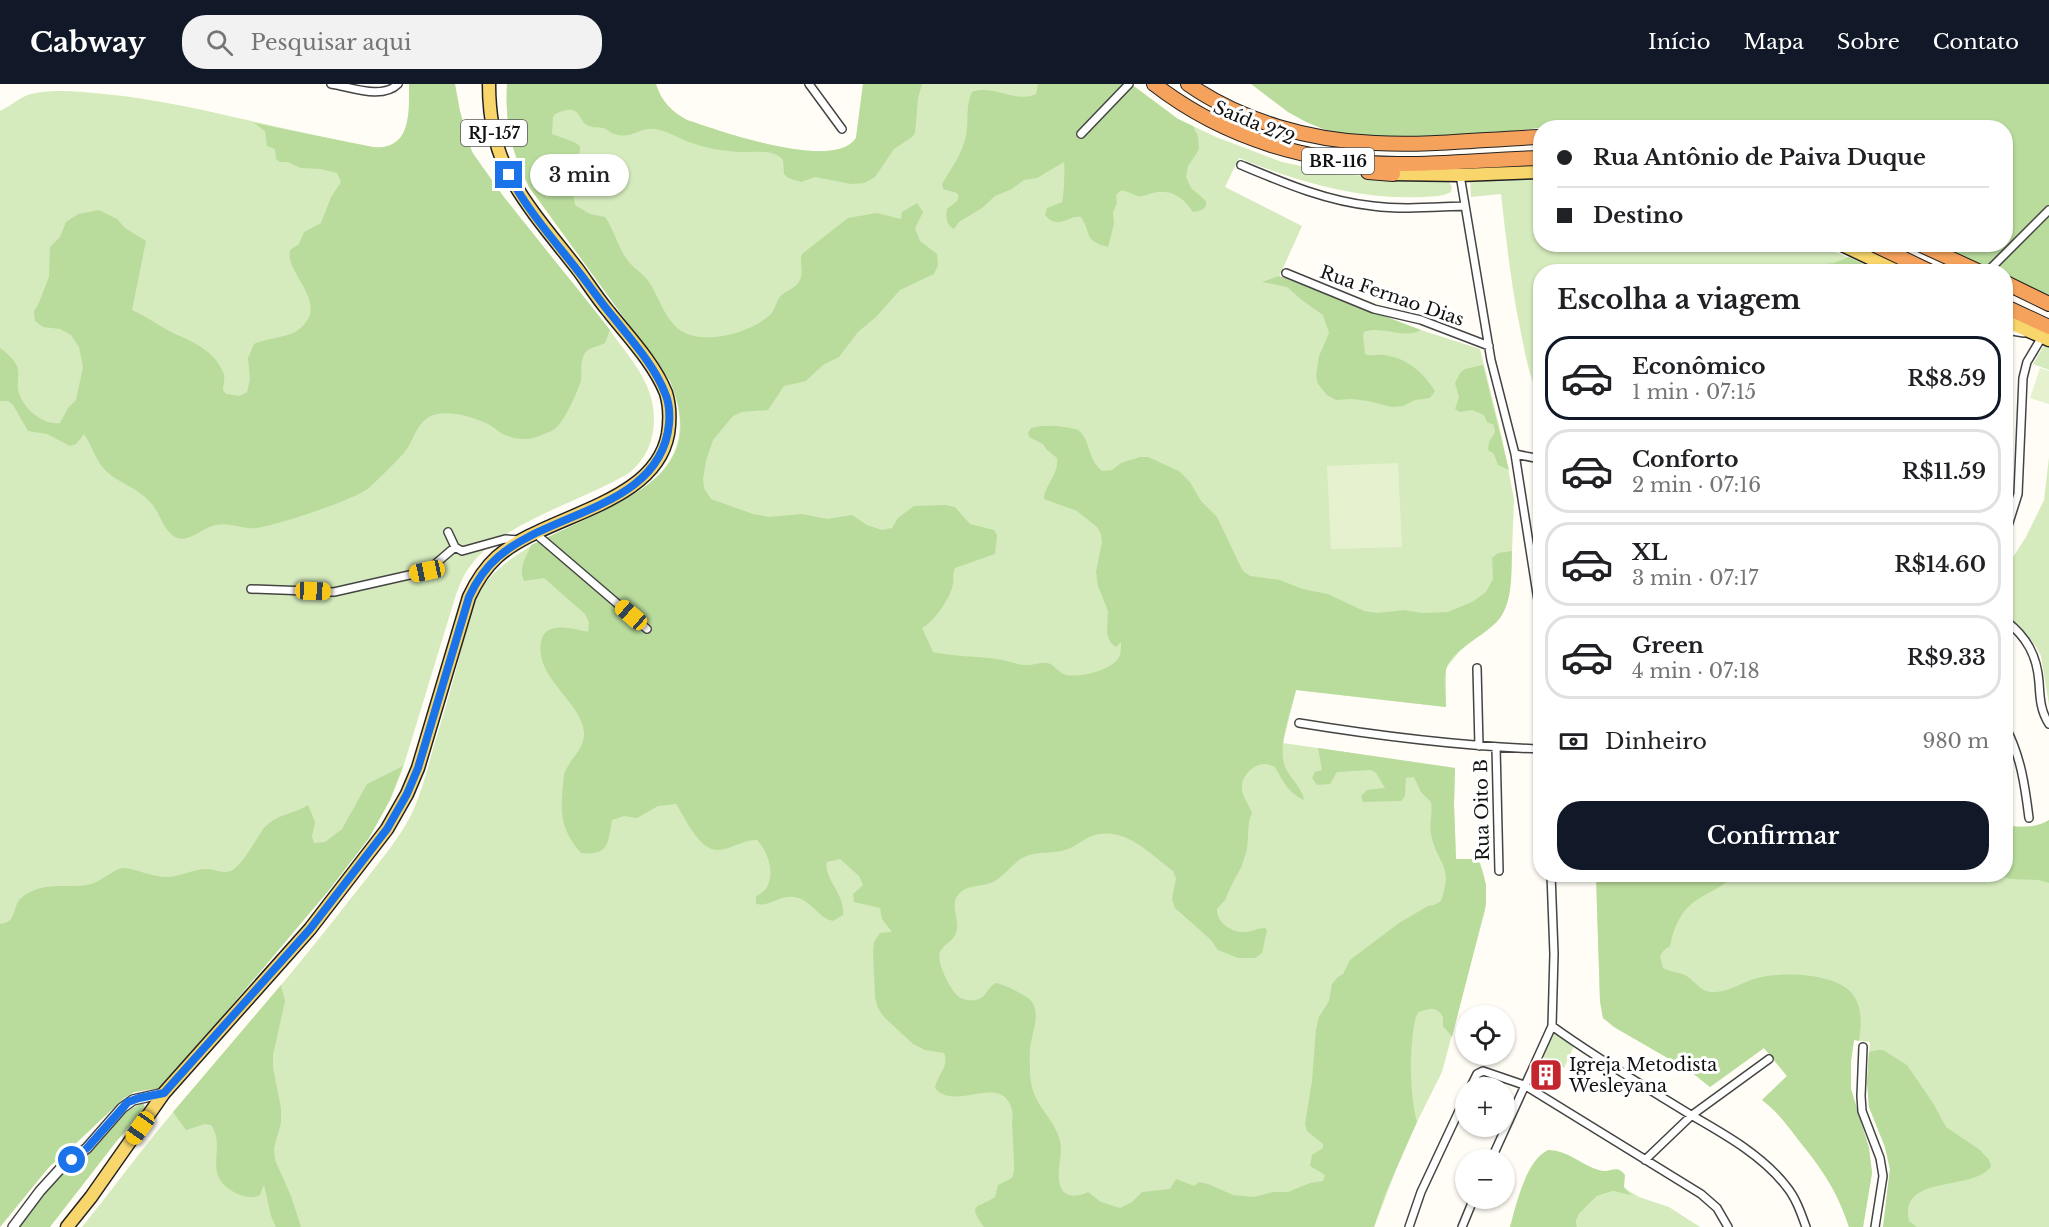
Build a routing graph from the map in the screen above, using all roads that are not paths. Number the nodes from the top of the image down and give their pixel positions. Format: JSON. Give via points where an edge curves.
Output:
{"nodes":[{"id":1,"x":331,"y":84,"type":"edge"},
{"id":2,"x":398,"y":84,"type":"edge"},
{"id":3,"x":489,"y":84,"type":"edge"},
{"id":4,"x":809,"y":84,"type":"edge"},
{"id":5,"x":1129,"y":84,"type":"edge"},
{"id":6,"x":1146,"y":84,"type":"edge"},
{"id":7,"x":1154,"y":84,"type":"edge"},
{"id":8,"x":1188,"y":84,"type":"edge"},
{"id":9,"x":842,"y":129,"type":"dead end"},
{"id":10,"x":1082,"y":134,"type":"dead end"},
{"id":11,"x":1533,"y":136,"type":"edge"},
{"id":12,"x":1533,"y":158,"type":"edge"},
{"id":13,"x":1241,"y":165,"type":"dead end"},
{"id":14,"x":1533,"y":172,"type":"edge"},
{"id":15,"x":1393,"y":174,"type":"joint"},
{"id":16,"x":1461,"y":175,"type":"junction"},
{"id":17,"x":1465,"y":206,"type":"junction"},
{"id":18,"x":2049,"y":210,"type":"edge"},
{"id":19,"x":2013,"y":246,"type":"edge"},
{"id":20,"x":1857,"y":252,"type":"edge"},
{"id":21,"x":1890,"y":252,"type":"edge"},
{"id":22,"x":1937,"y":252,"type":"edge"},
{"id":23,"x":2007,"y":252,"type":"edge"},
{"id":24,"x":1882,"y":264,"type":"edge"},
{"id":25,"x":1914,"y":264,"type":"edge"},
{"id":26,"x":1963,"y":264,"type":"edge"},
{"id":27,"x":1995,"y":264,"type":"edge"},
{"id":28,"x":1286,"y":273,"type":"dead end"},
{"id":29,"x":2013,"y":286,"type":"edge"},
{"id":30,"x":2049,"y":304,"type":"edge"},
{"id":31,"x":2013,"y":312,"type":"edge"},
{"id":32,"x":2013,"y":323,"type":"edge"},
{"id":33,"x":2013,"y":331,"type":"edge"},
{"id":34,"x":2044,"y":334,"type":"edge"},
{"id":35,"x":1489,"y":346,"type":"junction"},
{"id":36,"x":1515,"y":454,"type":"junction"},
{"id":37,"x":1533,"y":458,"type":"edge"},
{"id":38,"x":2013,"y":510,"type":"edge"},
{"id":39,"x":448,"y":532,"type":"dead end"},
{"id":40,"x":536,"y":534,"type":"junction"},
{"id":41,"x":524,"y":540,"type":"junction"},
{"id":42,"x":455,"y":547,"type":"junction"},
{"id":43,"x":1533,"y":568,"type":"edge"},
{"id":44,"x":251,"y":589,"type":"dead end"},
{"id":45,"x":2013,"y":628,"type":"edge"},
{"id":46,"x":647,"y":629,"type":"dead end"},
{"id":47,"x":1477,"y":668,"type":"dead end"},
{"id":48,"x":1299,"y":723,"type":"dead end"},
{"id":49,"x":2049,"y":723,"type":"edge"},
{"id":50,"x":2013,"y":743,"type":"edge"},
{"id":51,"x":1479,"y":746,"type":"junction"},
{"id":52,"x":1496,"y":747,"type":"junction"},
{"id":53,"x":1533,"y":749,"type":"edge"},
{"id":54,"x":2029,"y":818,"type":"dead end"},
{"id":55,"x":1499,"y":871,"type":"dead end"},
{"id":56,"x":1551,"y":882,"type":"edge"},
{"id":57,"x":1552,"y":1026,"type":"junction"},
{"id":58,"x":1863,"y":1047,"type":"dead end"},
{"id":59,"x":1768,"y":1059,"type":"dead end"},
{"id":60,"x":1476,"y":1077,"type":"edge"},
{"id":61,"x":1501,"y":1077,"type":"edge"},
{"id":62,"x":1515,"y":1082,"type":"edge"},
{"id":63,"x":1524,"y":1085,"type":"junction"},
{"id":64,"x":164,"y":1093,"type":"junction"},
{"id":65,"x":1692,"y":1115,"type":"junction"},
{"id":66,"x":1455,"y":1119,"type":"edge"},
{"id":67,"x":1496,"y":1149,"type":"edge"},
{"id":68,"x":1645,"y":1160,"type":"junction"},
{"id":69,"x":1469,"y":1209,"type":"edge"},
{"id":70,"x":13,"y":1227,"type":"edge"},
{"id":71,"x":67,"y":1227,"type":"edge"},
{"id":72,"x":1408,"y":1227,"type":"edge"},
{"id":73,"x":1462,"y":1227,"type":"edge"},
{"id":74,"x":1728,"y":1227,"type":"edge"},
{"id":75,"x":1806,"y":1227,"type":"edge"},
{"id":76,"x":1875,"y":1227,"type":"edge"}],
"edges":[{"from":1,"to":2,"type":"street","via":[[378,92]]},
{"from":3,"to":40,"type":"main road","number":"RJ-157","via":[[495,136],[511,179],[654,372],[669,407],[664,446],[645,476]]},
{"from":4,"to":9,"type":"street"},
{"from":5,"to":10,"type":"street"},
{"from":6,"to":15,"type":"highway","name":"Saída 272","via":[[1206,123],[1269,152],[1316,165]]},
{"from":7,"to":12,"type":"highway","number":"BR-116","via":[[1217,124],[1262,143],[1317,157],[1402,165]]},
{"from":8,"to":11,"type":"highway","number":"BR-116","via":[[1268,123],[1354,142]]},
{"from":13,"to":17,"type":"street","via":[[1302,190],[1373,207]]},
{"from":14,"to":16,"type":"main road"},
{"from":15,"to":16,"type":"main road"},
{"from":16,"to":17,"type":"street"},
{"from":17,"to":35,"type":"street"},
{"from":18,"to":19,"type":"street"},
{"from":20,"to":24,"type":"main road"},
{"from":21,"to":25,"type":"highway"},
{"from":22,"to":26,"type":"highway"},
{"from":23,"to":27,"type":"street"},
{"from":28,"to":35,"type":"street","name":"Rua Fernao Dias","via":[[1374,309],[1421,320]]},
{"from":29,"to":30,"type":"highway"},
{"from":31,"to":34,"type":"highway"},
{"from":32,"to":34,"type":"main road"},
{"from":33,"to":34,"type":"street"},
{"from":34,"to":38,"type":"street","via":[[2023,378],[2018,494]]},
{"from":35,"to":36,"type":"street"},
{"from":36,"to":37,"type":"street"},
{"from":36,"to":43,"type":"street"},
{"from":39,"to":42,"type":"street"},
{"from":40,"to":41,"type":"main road","number":"RJ-157"},
{"from":40,"to":46,"type":"street"},
{"from":41,"to":42,"type":"street","via":[[505,539],[462,551]]},
{"from":41,"to":64,"type":"main road","number":"RJ-157","via":[[498,557],[469,597],[418,768],[387,829],[310,929]]},
{"from":42,"to":44,"type":"street","via":[[427,571],[334,592]]},
{"from":45,"to":49,"type":"street","via":[[2036,659],[2041,705]]},
{"from":47,"to":51,"type":"street"},
{"from":48,"to":51,"type":"street","via":[[1400,739]]},
{"from":50,"to":54,"type":"street"},
{"from":51,"to":52,"type":"street"},
{"from":52,"to":53,"type":"street"},
{"from":52,"to":55,"type":"street","name":"Rua Oito B"},
{"from":56,"to":57,"type":"street"},
{"from":57,"to":63,"type":"street"},
{"from":57,"to":65,"type":"street"},
{"from":58,"to":76,"type":"street","via":[[1862,1111],[1883,1168]]},
{"from":59,"to":65,"type":"street"},
{"from":60,"to":61,"type":"street","via":[[1483,1071]]},
{"from":62,"to":63,"type":"street"},
{"from":63,"to":67,"type":"street"},
{"from":63,"to":68,"type":"street"},
{"from":64,"to":70,"type":"street","via":[[128,1102],[87,1148],[60,1169]]},
{"from":64,"to":71,"type":"main road","number":"RJ-157"},
{"from":65,"to":68,"type":"street"},
{"from":65,"to":75,"type":"street","via":[[1722,1132],[1785,1184]]},
{"from":66,"to":72,"type":"street"},
{"from":68,"to":74,"type":"street","via":[[1708,1200]]},
{"from":69,"to":73,"type":"street"}]}
